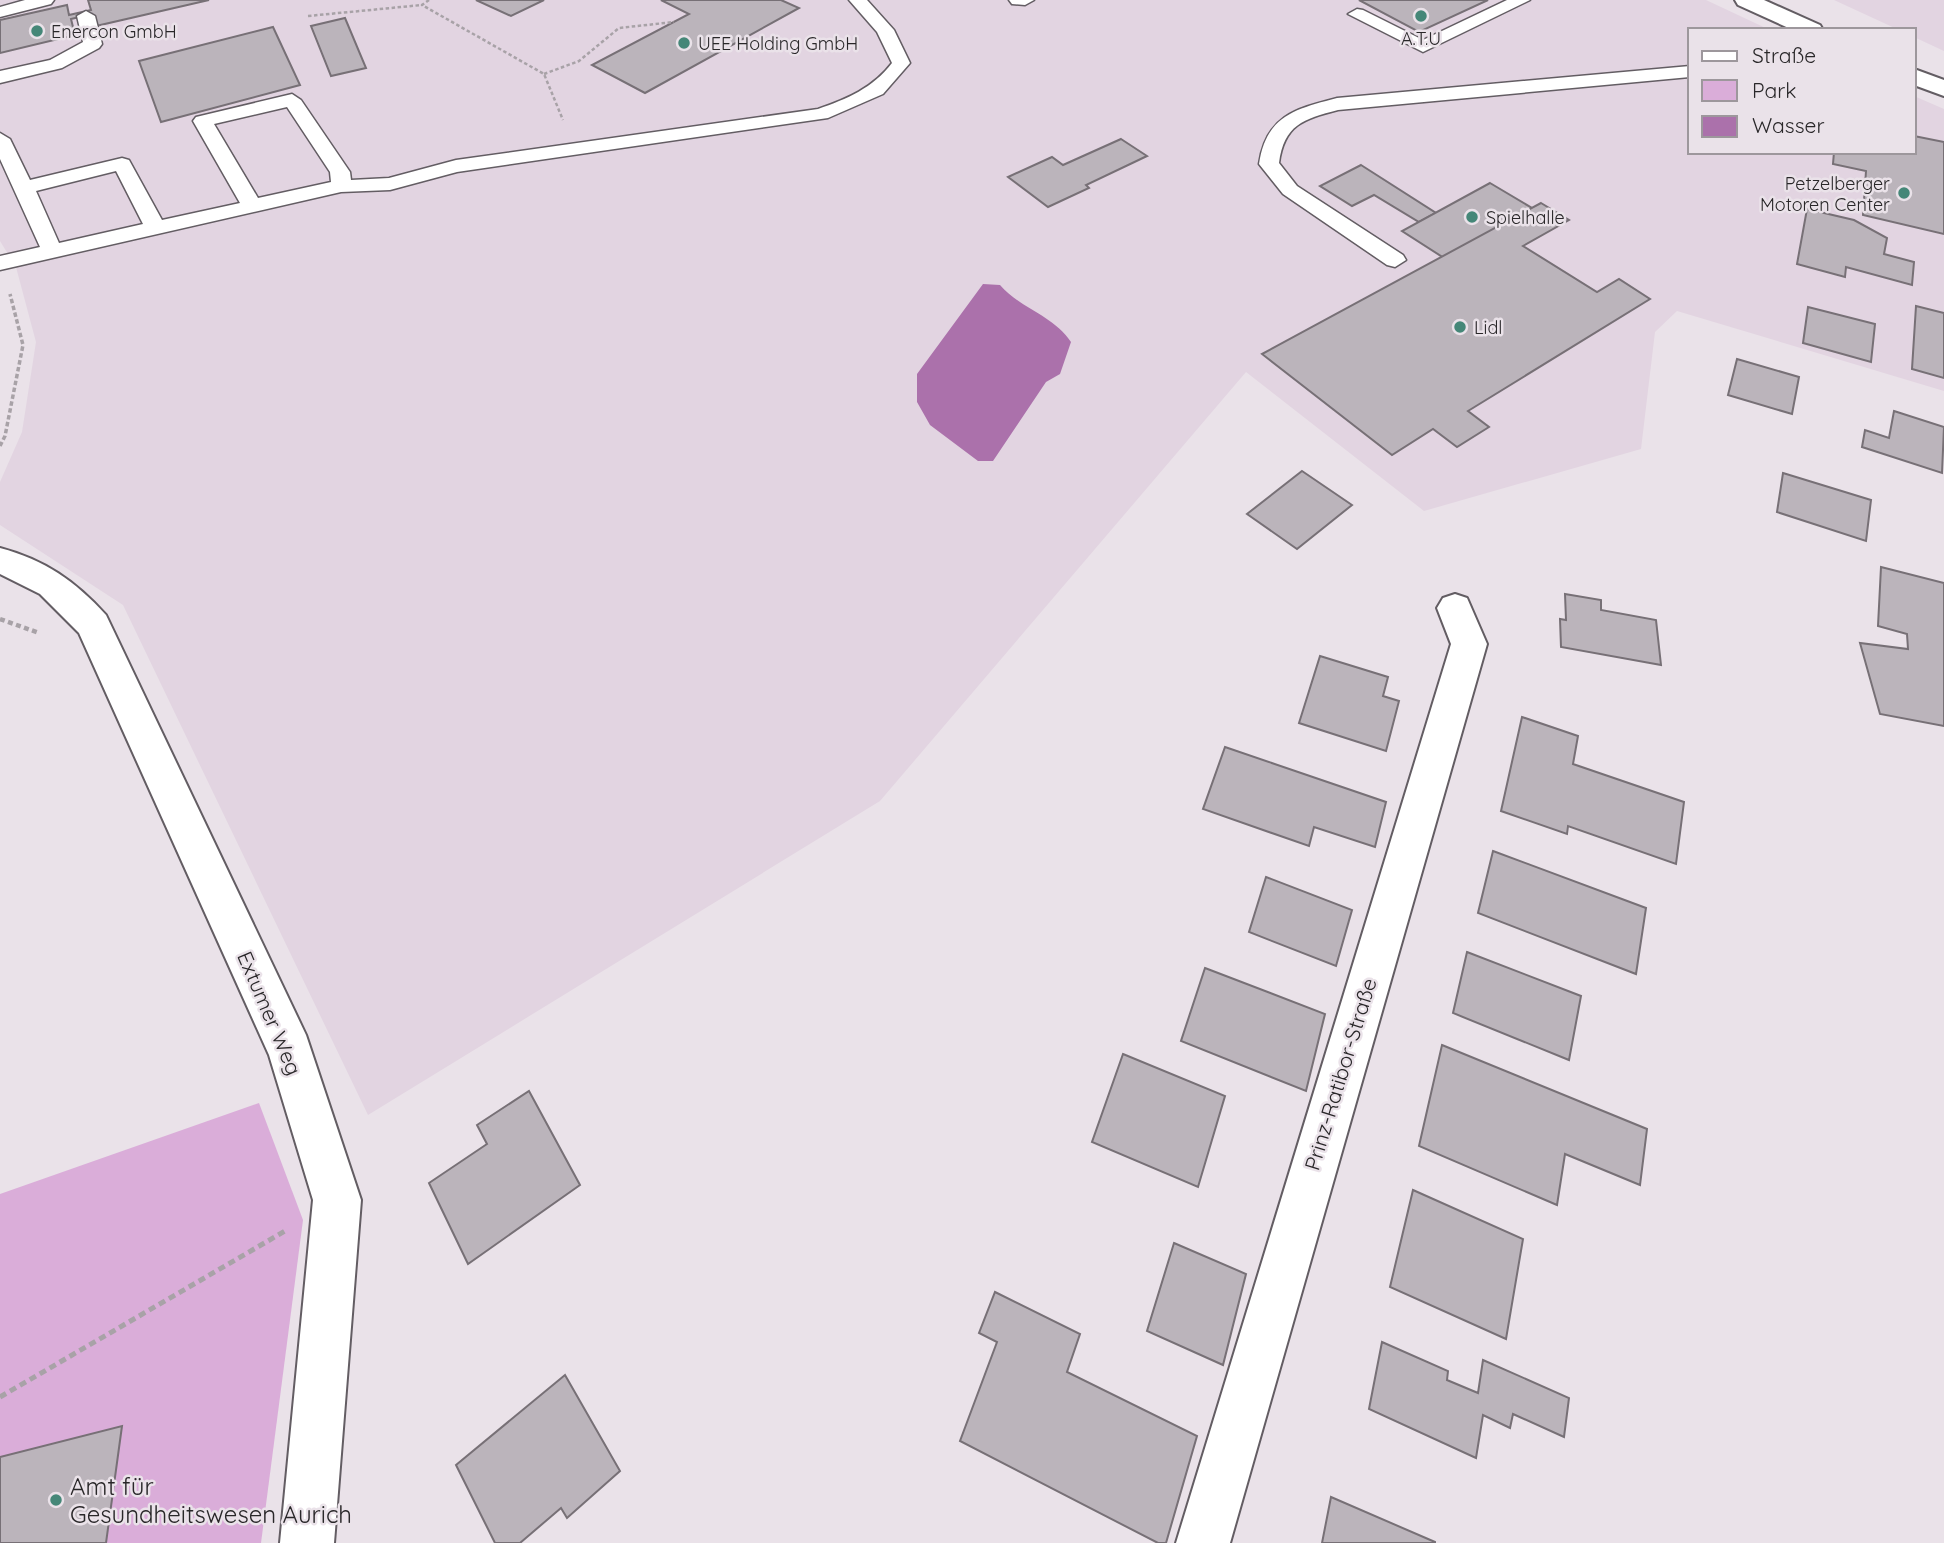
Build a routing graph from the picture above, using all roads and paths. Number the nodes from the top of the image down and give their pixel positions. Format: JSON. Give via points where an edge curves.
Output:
{"nodes":[{"id":1,"x":45,"y":0,"type":"edge"},
{"id":2,"x":429,"y":0,"type":"edge"},
{"id":3,"x":858,"y":0,"type":"edge"},
{"id":4,"x":1018,"y":0,"type":"edge"},
{"id":5,"x":1025,"y":0,"type":"edge"},
{"id":6,"x":1521,"y":0,"type":"edge"},
{"id":7,"x":1746,"y":0,"type":"edge"},
{"id":8,"x":422,"y":5,"type":"junction"},
{"id":9,"x":0,"y":12,"type":"edge"},
{"id":10,"x":1357,"y":14,"type":"dead end"},
{"id":11,"x":86,"y":16,"type":"dead end"},
{"id":12,"x":308,"y":16,"type":"dead end"},
{"id":13,"x":674,"y":22,"type":"dead end"},
{"id":14,"x":1808,"y":28,"type":"edge"},
{"id":15,"x":1688,"y":71,"type":"edge"},
{"id":16,"x":544,"y":74,"type":"junction"},
{"id":17,"x":0,"y":77,"type":"edge"},
{"id":18,"x":1916,"y":77,"type":"edge"},
{"id":19,"x":1944,"y":89,"type":"edge"},
{"id":20,"x":0,"y":139,"type":"edge"},
{"id":21,"x":575,"y":149,"type":"junction"},
{"id":22,"x":341,"y":186,"type":"junction"},
{"id":23,"x":24,"y":188,"type":"junction"},
{"id":24,"x":252,"y":206,"type":"junction"},
{"id":25,"x":156,"y":228,"type":"junction"},
{"id":26,"x":52,"y":251,"type":"junction"},
{"id":27,"x":1395,"y":261,"type":"dead end"},
{"id":28,"x":1,"y":263,"type":"edge"},
{"id":29,"x":0,"y":446,"type":"edge"},
{"id":30,"x":0,"y":561,"type":"edge"},
{"id":31,"x":1455,"y":608,"type":"dead end"},
{"id":32,"x":337,"y":1200,"type":"junction"},
{"id":33,"x":0,"y":1397,"type":"edge"},
{"id":34,"x":307,"y":1543,"type":"edge"},
{"id":35,"x":1203,"y":1543,"type":"edge"}],
"edges":[{"from":1,"to":9,"type":"lane"},
{"from":2,"to":8,"type":"path"},
{"from":3,"to":21,"type":"lane","via":[[885,30],[901,63],[889,81],[862,101],[821,114]]},
{"from":4,"to":5,"type":"lane"},
{"from":6,"to":10,"type":"lane","via":[[1423,47]]},
{"from":7,"to":14,"type":"street"},
{"from":8,"to":12,"type":"path"},
{"from":8,"to":16,"type":"path"},
{"from":11,"to":17,"type":"lane","via":[[93,44],[56,64]]},
{"from":13,"to":16,"type":"path","via":[[620,28],[579,61]]},
{"from":15,"to":27,"type":"lane","via":[[1336,104],[1287,122],[1270,143],[1269,164],[1290,190]]},
{"from":16,"to":21,"type":"path"},
{"from":18,"to":19,"type":"street"},
{"from":20,"to":23,"type":"lane"},
{"from":21,"to":22,"type":"lane","via":[[456,166],[390,184]]},
{"from":22,"to":24,"type":"lane"},
{"from":22,"to":24,"type":"lane","via":[[340,172],[292,100],[203,121]]},
{"from":23,"to":25,"type":"lane","via":[[122,164]]},
{"from":23,"to":26,"type":"lane"},
{"from":24,"to":25,"type":"lane"},
{"from":25,"to":26,"type":"lane"},
{"from":26,"to":28,"type":"lane"},
{"from":28,"to":29,"type":"path","via":[[23,345]]},
{"from":30,"to":32,"type":"street","name":"Extumer Weg","via":[[18,565],[58,587],[93,625],[290,1051]]},
{"from":31,"to":35,"type":"street","name":"Prinz-Ratibor-Straße","via":[[1469,644]]},
{"from":32,"to":33,"type":"path"},
{"from":32,"to":34,"type":"street","name":"Extumer Weg"}]}
